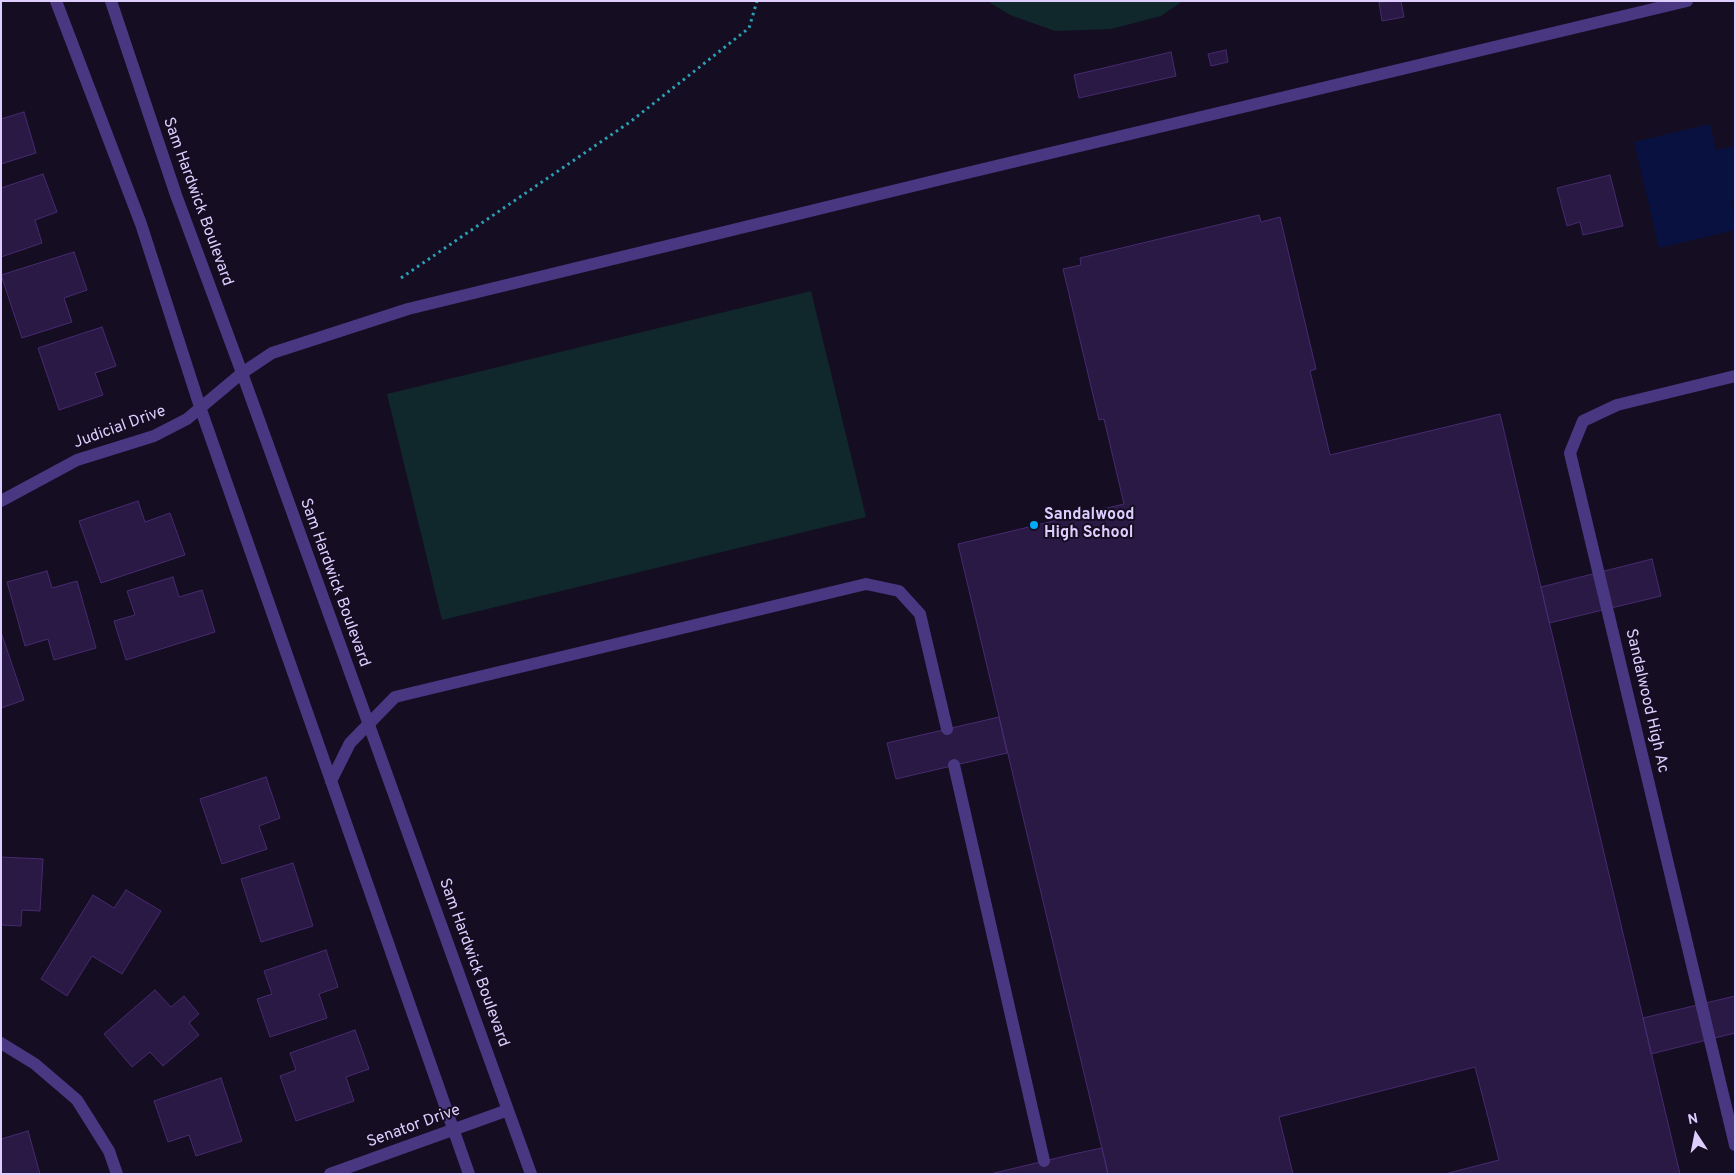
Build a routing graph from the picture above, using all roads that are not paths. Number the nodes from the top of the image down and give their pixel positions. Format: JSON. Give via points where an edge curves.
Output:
{"nodes":[{"id":1,"x":56,"y":1,"type":"edge"},
{"id":2,"x":111,"y":1,"type":"edge"},
{"id":3,"x":1687,"y":1,"type":"edge"},
{"id":4,"x":242,"y":373,"type":"junction"},
{"id":5,"x":1735,"y":376,"type":"edge"},
{"id":6,"x":200,"y":407,"type":"junction"},
{"id":7,"x":1,"y":501,"type":"edge"},
{"id":8,"x":367,"y":725,"type":"junction"},
{"id":9,"x":947,"y":729,"type":"dead end"},
{"id":10,"x":954,"y":765,"type":"dead end"},
{"id":11,"x":331,"y":781,"type":"junction"},
{"id":12,"x":1,"y":1043,"type":"edge"},
{"id":13,"x":508,"y":1110,"type":"junction"},
{"id":14,"x":452,"y":1130,"type":"junction"},
{"id":15,"x":1735,"y":1145,"type":"edge"},
{"id":16,"x":1044,"y":1161,"type":"dead end"},
{"id":17,"x":118,"y":1174,"type":"edge"},
{"id":18,"x":330,"y":1174,"type":"edge"},
{"id":19,"x":468,"y":1174,"type":"edge"},
{"id":20,"x":531,"y":1174,"type":"edge"}],
"edges":[{"from":1,"to":6,"type":"street","via":[[141,224]]},
{"from":2,"to":4,"type":"street","name":"Sam Hardwick Boulevard","via":[[176,195]]},
{"from":3,"to":4,"type":"street","name":"Judicial Drive","via":[[408,309],[272,353]]},
{"from":4,"to":6,"type":"street","name":"Judicial Drive"},
{"from":4,"to":8,"type":"street","name":"Sam Hardwick Boulevard"},
{"from":5,"to":15,"type":"street","name":"Sandalwood High Ac","via":[[1616,405],[1583,421],[1570,453]]},
{"from":6,"to":7,"type":"street","name":"Judicial Drive","via":[[187,419],[154,436],[77,460]]},
{"from":6,"to":11,"type":"street"},
{"from":8,"to":9,"type":"street","via":[[395,697],[866,584],[899,591],[920,614]]},
{"from":8,"to":11,"type":"street","via":[[350,743]]},
{"from":8,"to":13,"type":"street","name":"Sam Hardwick Boulevard"},
{"from":10,"to":16,"type":"street"},
{"from":11,"to":14,"type":"street"},
{"from":12,"to":17,"type":"street","via":[[35,1064],[77,1100],[109,1152]]},
{"from":13,"to":14,"type":"street","name":"Senator Drive"},
{"from":13,"to":20,"type":"street","name":"Sam Hardwick Boulevard"},
{"from":14,"to":18,"type":"street","name":"Senator Drive"},
{"from":14,"to":19,"type":"street"}]}
